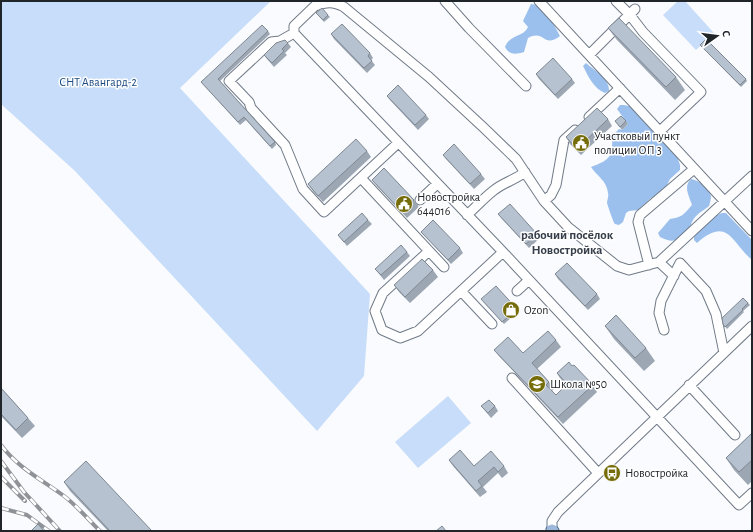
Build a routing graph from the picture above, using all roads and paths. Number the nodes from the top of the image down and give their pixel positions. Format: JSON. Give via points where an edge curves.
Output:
{"nodes":[{"id":1,"x":445,"y":1,"type":"edge"},
{"id":2,"x":539,"y":1,"type":"edge"},
{"id":3,"x":616,"y":1,"type":"edge"},
{"id":4,"x":337,"y":3,"type":"junction"},
{"id":5,"x":318,"y":4,"type":"edge"},
{"id":6,"x":328,"y":11,"type":"dead end"},
{"id":7,"x":632,"y":12,"type":"junction"},
{"id":8,"x":294,"y":33,"type":"junction"},
{"id":9,"x":589,"y":55,"type":"junction"},
{"id":10,"x":526,"y":86,"type":"dead end"},
{"id":11,"x":620,"y":88,"type":"junction"},
{"id":12,"x":660,"y":131,"type":"junction"},
{"id":13,"x":398,"y":143,"type":"junction"},
{"id":14,"x":694,"y":169,"type":"junction"},
{"id":15,"x":525,"y":172,"type":"junction"},
{"id":16,"x":752,"y":176,"type":"edge"},
{"id":17,"x":361,"y":178,"type":"junction"},
{"id":18,"x":437,"y":184,"type":"junction"},
{"id":19,"x":420,"y":200,"type":"dead end"},
{"id":20,"x":544,"y":201,"type":"junction"},
{"id":21,"x":724,"y":201,"type":"junction"},
{"id":22,"x":467,"y":215,"type":"junction"},
{"id":23,"x":752,"y":231,"type":"edge"},
{"id":24,"x":429,"y":251,"type":"junction"},
{"id":25,"x":503,"y":252,"type":"junction"},
{"id":26,"x":659,"y":262,"type":"junction"},
{"id":27,"x":648,"y":265,"type":"junction"},
{"id":28,"x":444,"y":267,"type":"dead end"},
{"id":29,"x":674,"y":276,"type":"junction"},
{"id":30,"x":529,"y":280,"type":"junction"},
{"id":31,"x":461,"y":291,"type":"junction"},
{"id":32,"x":517,"y":291,"type":"dead end"},
{"id":33,"x":492,"y":324,"type":"dead end"},
{"id":34,"x":664,"y":330,"type":"dead end"},
{"id":35,"x":750,"y":332,"type":"edge"},
{"id":36,"x":724,"y":353,"type":"junction"},
{"id":37,"x":512,"y":378,"type":"dead end"},
{"id":38,"x":689,"y":385,"type":"junction"},
{"id":39,"x":657,"y":416,"type":"junction"},
{"id":40,"x":735,"y":435,"type":"dead end"},
{"id":41,"x":598,"y":473,"type":"junction"},
{"id":42,"x":752,"y":493,"type":"edge"},
{"id":43,"x":552,"y":531,"type":"edge"}],
"edges":[{"from":1,"to":10,"type":"street"},
{"from":2,"to":9,"type":"street"},
{"from":3,"to":7,"type":"street"},
{"from":4,"to":5,"type":"street"},
{"from":4,"to":6,"type":"street"},
{"from":4,"to":15,"type":"street","via":[[429,77],[516,159]]},
{"from":5,"to":8,"type":"street","via":[[294,26]]},
{"from":7,"to":9,"type":"street"},
{"from":7,"to":12,"type":"street","via":[[643,32],[701,92]]},
{"from":8,"to":13,"type":"street"},
{"from":8,"to":17,"type":"street","via":[[280,41],[271,42],[229,81],[285,145],[304,189],[324,212]]},
{"from":9,"to":11,"type":"street"},
{"from":11,"to":12,"type":"street"},
{"from":11,"to":20,"type":"street","via":[[564,140],[556,186]]},
{"from":12,"to":14,"type":"street"},
{"from":13,"to":17,"type":"street"},
{"from":13,"to":18,"type":"street"},
{"from":14,"to":21,"type":"street"},
{"from":14,"to":27,"type":"street","via":[[640,215],[638,222]]},
{"from":15,"to":20,"type":"street"},
{"from":15,"to":22,"type":"street","via":[[493,191]]},
{"from":16,"to":21,"type":"street"},
{"from":17,"to":24,"type":"street"},
{"from":18,"to":19,"type":"street"},
{"from":18,"to":22,"type":"street"},
{"from":20,"to":27,"type":"street","via":[[568,227],[617,266],[629,270]]},
{"from":21,"to":23,"type":"street"},
{"from":21,"to":26,"type":"street"},
{"from":22,"to":25,"type":"street"},
{"from":24,"to":28,"type":"street"},
{"from":24,"to":31,"type":"street","via":[[383,294],[375,311],[382,330],[400,338],[418,331]]},
{"from":25,"to":30,"type":"street"},
{"from":25,"to":31,"type":"street"},
{"from":26,"to":27,"type":"street"},
{"from":26,"to":29,"type":"street"},
{"from":29,"to":34,"type":"street","via":[[661,301],[659,313]]},
{"from":29,"to":36,"type":"street","via":[[680,263],[706,291],[716,314]]},
{"from":30,"to":32,"type":"street"},
{"from":30,"to":39,"type":"street"},
{"from":31,"to":33,"type":"street"},
{"from":35,"to":36,"type":"street"},
{"from":36,"to":38,"type":"street"},
{"from":37,"to":41,"type":"street"},
{"from":38,"to":39,"type":"street"},
{"from":38,"to":40,"type":"street"},
{"from":39,"to":41,"type":"street"},
{"from":39,"to":42,"type":"street","via":[[739,505]]},
{"from":41,"to":43,"type":"street","via":[[558,512],[552,521]]}]}
